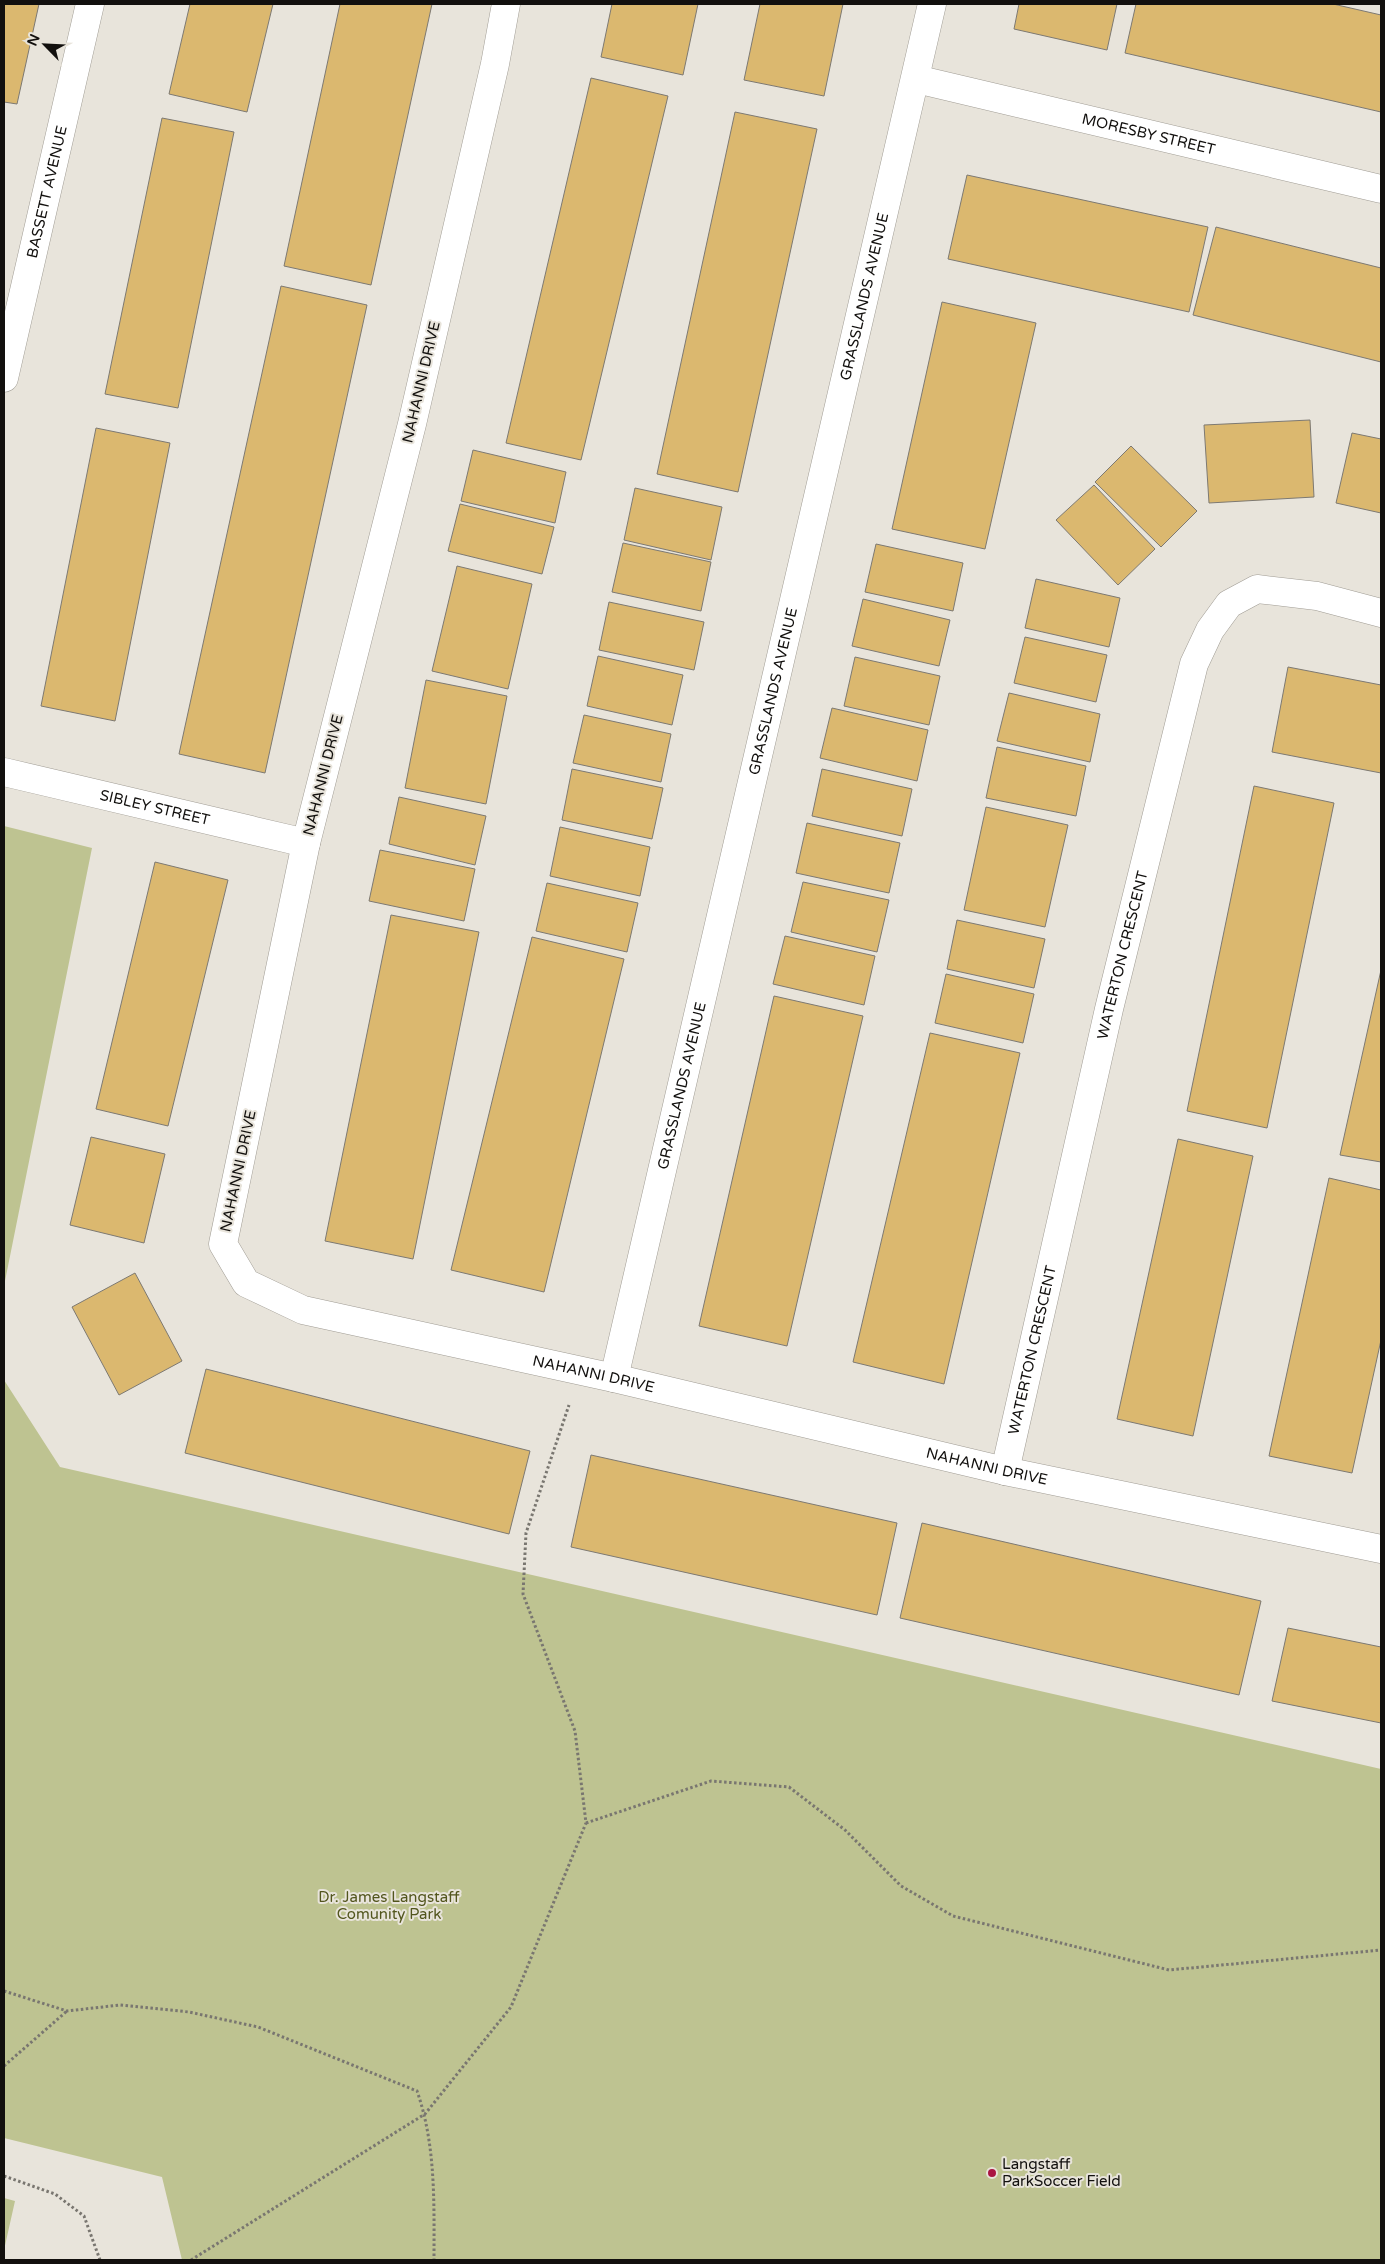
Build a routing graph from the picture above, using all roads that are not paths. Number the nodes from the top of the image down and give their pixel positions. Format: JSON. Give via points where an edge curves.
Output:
{"nodes":[{"id":1,"x":90,"y":4,"type":"edge"},
{"id":2,"x":506,"y":4,"type":"edge"},
{"id":3,"x":932,"y":4,"type":"edge"},
{"id":4,"x":916,"y":79,"type":"junction"},
{"id":5,"x":1381,"y":189,"type":"edge"},
{"id":6,"x":4,"y":378,"type":"edge"},
{"id":7,"x":1381,"y":613,"type":"edge"},
{"id":8,"x":4,"y":772,"type":"edge"},
{"id":9,"x":306,"y":843,"type":"junction"},
{"id":10,"x":614,"y":1378,"type":"junction"},
{"id":11,"x":1005,"y":1471,"type":"junction"},
{"id":12,"x":1381,"y":1549,"type":"edge"}],
"edges":[{"from":1,"to":6,"type":"street","name":"BASSETT AVENUE"},
{"from":2,"to":9,"type":"street","name":"NAHANNI DRIVE","via":[[412,424]]},
{"from":3,"to":4,"type":"street","name":"GRASSLANDS AVENUE"},
{"from":4,"to":5,"type":"street","name":"MORESBY STREET"},
{"from":4,"to":10,"type":"street","name":"GRASSLANDS AVENUE"},
{"from":7,"to":11,"type":"street","name":"WATERTON CRESCENT","via":[[1317,596],[1257,589],[1230,604],[1210,630],[1194,664],[1109,1009]]},
{"from":8,"to":9,"type":"street","name":"SIBLEY STREET"},
{"from":9,"to":10,"type":"street","name":"NAHANNI DRIVE","via":[[223,1244],[246,1283],[303,1310]]},
{"from":10,"to":11,"type":"street","name":"NAHANNI DRIVE"},
{"from":11,"to":12,"type":"street","name":"NAHANNI DRIVE"}]}
